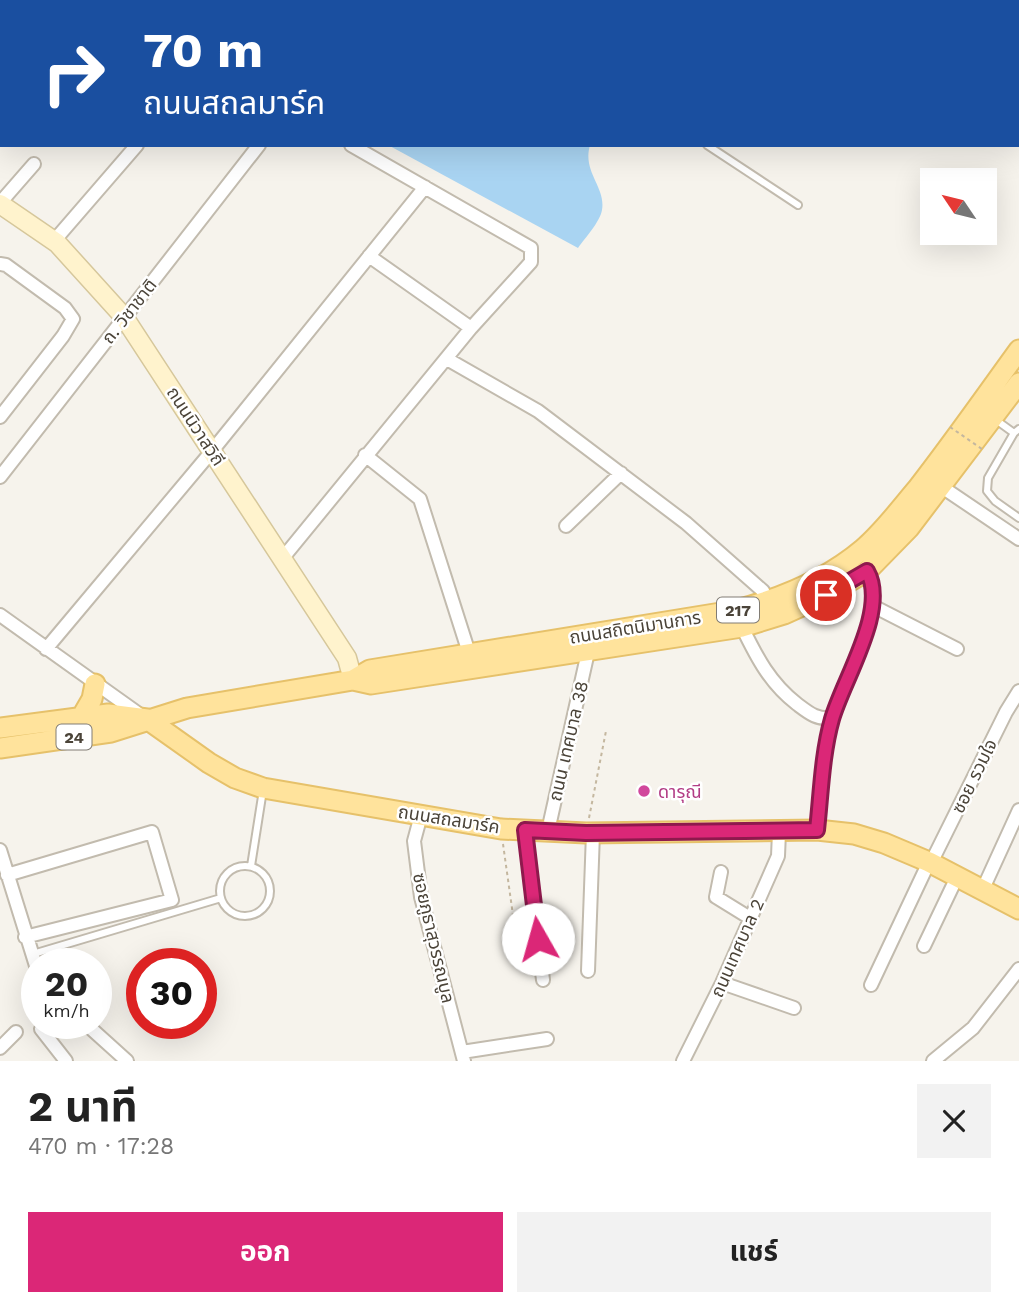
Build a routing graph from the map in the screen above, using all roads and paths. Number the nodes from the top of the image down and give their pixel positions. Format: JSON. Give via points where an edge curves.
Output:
{"nodes":[{"id":1,"x":135,"y":147,"type":"edge"},
{"id":2,"x":257,"y":147,"type":"edge"},
{"id":3,"x":355,"y":147,"type":"edge"},
{"id":4,"x":710,"y":147,"type":"edge"},
{"id":5,"x":724,"y":147,"type":"edge"},
{"id":6,"x":720,"y":153,"type":"junction"},
{"id":7,"x":34,"y":164,"type":"dead end"},
{"id":8,"x":425,"y":187,"type":"junction"},
{"id":9,"x":0,"y":203,"type":"edge"},
{"id":10,"x":798,"y":205,"type":"dead end"},
{"id":11,"x":54,"y":241,"type":"junction"},
{"id":12,"x":369,"y":256,"type":"junction"},
{"id":13,"x":0,"y":264,"type":"edge"},
{"id":14,"x":124,"y":317,"type":"junction"},
{"id":15,"x":471,"y":328,"type":"junction"},
{"id":16,"x":1019,"y":350,"type":"edge"},
{"id":17,"x":447,"y":359,"type":"junction"},
{"id":18,"x":1016,"y":395,"type":"edge"},
{"id":19,"x":0,"y":417,"type":"edge"},
{"id":20,"x":993,"y":418,"type":"junction"},
{"id":21,"x":950,"y":427,"type":"dead end"},
{"id":22,"x":1016,"y":431,"type":"edge"},
{"id":23,"x":982,"y":449,"type":"dead end"},
{"id":24,"x":212,"y":451,"type":"junction"},
{"id":25,"x":365,"y":455,"type":"junction"},
{"id":26,"x":621,"y":473,"type":"junction"},
{"id":27,"x":0,"y":477,"type":"edge"},
{"id":28,"x":942,"y":487,"type":"junction"},
{"id":29,"x":1019,"y":518,"type":"edge"},
{"id":30,"x":566,"y":526,"type":"dead end"},
{"id":31,"x":1019,"y":539,"type":"edge"},
{"id":32,"x":282,"y":559,"type":"junction"},
{"id":33,"x":867,"y":571,"type":"junction"},
{"id":34,"x":767,"y":603,"type":"junction"},
{"id":35,"x":873,"y":606,"type":"junction"},
{"id":36,"x":0,"y":615,"type":"edge"},
{"id":37,"x":742,"y":627,"type":"junction"},
{"id":38,"x":46,"y":649,"type":"junction"},
{"id":39,"x":957,"y":649,"type":"dead end"},
{"id":40,"x":588,"y":652,"type":"junction"},
{"id":41,"x":469,"y":653,"type":"junction"},
{"id":42,"x":353,"y":680,"type":"junction"},
{"id":43,"x":95,"y":684,"type":"junction"},
{"id":44,"x":1019,"y":691,"type":"edge"},
{"id":45,"x":81,"y":718,"type":"junction"},
{"id":46,"x":832,"y":718,"type":"junction"},
{"id":47,"x":147,"y":719,"type":"junction"},
{"id":48,"x":0,"y":728,"type":"edge"},
{"id":49,"x":606,"y":731,"type":"dead end"},
{"id":50,"x":0,"y":748,"type":"edge"},
{"id":51,"x":263,"y":788,"type":"junction"},
{"id":52,"x":1019,"y":810,"type":"edge"},
{"id":53,"x":421,"y":815,"type":"junction"},
{"id":54,"x":501,"y":829,"type":"junction"},
{"id":55,"x":525,"y":830,"type":"junction"},
{"id":56,"x":817,"y":830,"type":"junction"},
{"id":57,"x":548,"y":831,"type":"junction"},
{"id":58,"x":779,"y":832,"type":"junction"},
{"id":59,"x":590,"y":833,"type":"junction"},
{"id":60,"x":0,"y":849,"type":"edge"},
{"id":61,"x":930,"y":862,"type":"junction"},
{"id":62,"x":251,"y":866,"type":"junction"},
{"id":63,"x":721,"y":872,"type":"dead end"},
{"id":64,"x":7,"y":875,"type":"junction"},
{"id":65,"x":957,"y":877,"type":"junction"},
{"id":66,"x":982,"y":891,"type":"junction"},
{"id":67,"x":220,"y":898,"type":"junction"},
{"id":68,"x":1019,"y":909,"type":"edge"},
{"id":69,"x":750,"y":918,"type":"junction"},
{"id":70,"x":26,"y":937,"type":"junction"},
{"id":71,"x":924,"y":946,"type":"dead end"},
{"id":72,"x":29,"y":948,"type":"edge"},
{"id":73,"x":54,"y":948,"type":"edge"},
{"id":74,"x":518,"y":951,"type":"dead end"},
{"id":75,"x":1019,"y":970,"type":"edge"},
{"id":76,"x":588,"y":971,"type":"dead end"},
{"id":77,"x":543,"y":980,"type":"dead end"},
{"id":78,"x":722,"y":983,"type":"junction"},
{"id":79,"x":871,"y":985,"type":"dead end"},
{"id":80,"x":794,"y":1008,"type":"dead end"},
{"id":81,"x":16,"y":1032,"type":"dead end"},
{"id":82,"x":49,"y":1039,"type":"edge"},
{"id":83,"x":103,"y":1039,"type":"edge"},
{"id":84,"x":547,"y":1039,"type":"dead end"},
{"id":85,"x":0,"y":1048,"type":"edge"},
{"id":86,"x":463,"y":1056,"type":"edge"},
{"id":87,"x":66,"y":1061,"type":"edge"},
{"id":88,"x":127,"y":1061,"type":"edge"},
{"id":89,"x":683,"y":1061,"type":"edge"},
{"id":90,"x":933,"y":1061,"type":"edge"}],
"edges":[{"from":1,"to":11,"type":"street"},
{"from":2,"to":14,"type":"street","name":"ถ. วิชาชาติ"},
{"from":3,"to":8,"type":"street"},
{"from":4,"to":6,"type":"lane"},
{"from":5,"to":6,"type":"lane"},
{"from":6,"to":10,"type":"lane"},
{"from":7,"to":9,"type":"street"},
{"from":8,"to":12,"type":"street"},
{"from":8,"to":15,"type":"street","via":[[531,248],[531,262]]},
{"from":9,"to":11,"type":"main road","name":"ถนนนิวาสวิถี"},
{"from":11,"to":14,"type":"main road","name":"ถนนนิวาสวิถี"},
{"from":12,"to":15,"type":"street"},
{"from":12,"to":24,"type":"street"},
{"from":13,"to":19,"type":"street","via":[[73,318]]},
{"from":14,"to":24,"type":"main road","name":"ถนนนิวาสวิถี"},
{"from":14,"to":27,"type":"street","name":"ถ. วิชาชาติ"},
{"from":15,"to":17,"type":"street"},
{"from":16,"to":34,"type":"main road","name":"ถนนสถิตนิมานการ","number":"217","via":[[941,459],[863,549],[820,579]]},
{"from":17,"to":25,"type":"street"},
{"from":17,"to":26,"type":"street","via":[[538,411]]},
{"from":18,"to":20,"type":"main road","name":"ถนนสถิตนิมานการ","number":"217"},
{"from":20,"to":22,"type":"lane"},
{"from":20,"to":28,"type":"main road","name":"ถนนสถิตนิมานการ","number":"217"},
{"from":21,"to":23,"type":"path","bridge":true},
{"from":22,"to":29,"type":"lane","via":[[988,478],[987,491]]},
{"from":24,"to":32,"type":"main road","name":"ถนนนิวาสวิถี"},
{"from":24,"to":38,"type":"street"},
{"from":25,"to":32,"type":"street"},
{"from":25,"to":41,"type":"street","via":[[420,499]]},
{"from":26,"to":30,"type":"street"},
{"from":26,"to":34,"type":"street","via":[[724,555],[764,591]]},
{"from":28,"to":31,"type":"street"},
{"from":28,"to":33,"type":"main road","name":"ถนนสถิตนิมานการ","number":"217"},
{"from":32,"to":42,"type":"main road","name":"ถนนนิวาสวิถี","via":[[347,658]]},
{"from":33,"to":35,"type":"street","via":[[872,579]]},
{"from":33,"to":37,"type":"main road","name":"ถนนสถิตนิมานการ","number":"217","via":[[784,614]]},
{"from":34,"to":41,"type":"main road","name":"ถนนสถิตนิมานการ","number":"217"},
{"from":35,"to":39,"type":"street"},
{"from":35,"to":46,"type":"street"},
{"from":36,"to":38,"type":"street","name":"ถนนสถลมาร์ค"},
{"from":37,"to":40,"type":"main road","name":"ถนนสถิตนิมานการ","number":"217"},
{"from":37,"to":46,"type":"street","via":[[773,683],[814,716]]},
{"from":38,"to":43,"type":"street","name":"ถนนสถลมาร์ค"},
{"from":40,"to":42,"type":"main road","name":"ถนนสถิตนิมานการ","number":"217","via":[[371,684]]},
{"from":40,"to":57,"type":"street","name":"ถนน เทศบาล 38"},
{"from":41,"to":42,"type":"main road","name":"ถนนสถิตนิมานการ","number":"217","via":[[370,670]]},
{"from":42,"to":47,"type":"main road","name":"ถนนสถิตนิมานการ","number":"217"},
{"from":43,"to":45,"type":"main road"},
{"from":43,"to":47,"type":"street","name":"ถนนสถลมาร์ค"},
{"from":44,"to":61,"type":"street","name":"ซอย รวมใจ"},
{"from":45,"to":47,"type":"main road","name":"ถนนสถิตนิมานการ","number":"24","via":[[108,714]]},
{"from":45,"to":48,"type":"main road","name":"ถนนสถิตนิมานการ","number":"24"},
{"from":46,"to":56,"type":"street"},
{"from":47,"to":50,"type":"main road","name":"ถนนสถิตนิมานการ","number":"24","via":[[111,732]]},
{"from":47,"to":51,"type":"main road","name":"ถนนสถลมาร์ค","number":"24","via":[[235,779]]},
{"from":49,"to":59,"type":"path"},
{"from":51,"to":53,"type":"main road","name":"ถนนสถลมาร์ค","number":"24"},
{"from":51,"to":62,"type":"lane"},
{"from":52,"to":66,"type":"street"},
{"from":53,"to":54,"type":"main road","name":"ถนนสถลมาร์ค","number":"24"},
{"from":53,"to":86,"type":"street","name":"ซอยภูธาสุวรรณบูล","via":[[414,841],[421,897]]},
{"from":54,"to":55,"type":"main road","name":"ถนนสถลมาร์ค","number":"24"},
{"from":54,"to":74,"type":"path"},
{"from":55,"to":57,"type":"main road","name":"ถนนสถลมาร์ค","number":"24"},
{"from":55,"to":77,"type":"street"},
{"from":56,"to":58,"type":"main road","name":"ถนนสถลมาร์ค","number":"24"},
{"from":56,"to":61,"type":"main road","name":"ถนนสถลมาร์ค","number":"24","via":[[854,834]]},
{"from":57,"to":59,"type":"main road","name":"ถนนสถลมาร์ค","number":"24"},
{"from":58,"to":59,"type":"main road","name":"ถนนสถลมาร์ค","number":"24"},
{"from":58,"to":69,"type":"street","name":"ถนนเทศบาล 2","via":[[778,856]]},
{"from":59,"to":76,"type":"street"},
{"from":60,"to":64,"type":"street"},
{"from":61,"to":65,"type":"main road","name":"ถนนสถลมาร์ค","number":"24"},
{"from":61,"to":79,"type":"street","name":"ซอย รวมใจ"},
{"from":62,"to":67,"type":"lane","via":[[239,866],[225,875]]},
{"from":62,"to":67,"type":"lane","via":[[263,872],[270,887],[261,911],[237,915]]},
{"from":63,"to":69,"type":"street","via":[[716,897]]},
{"from":64,"to":70,"type":"street"},
{"from":64,"to":70,"type":"street","via":[[152,832],[172,900]]},
{"from":65,"to":66,"type":"main road","name":"ถนนสถลมาร์ค","number":"24"},
{"from":65,"to":71,"type":"street"},
{"from":66,"to":68,"type":"main road","name":"ถนนสถลมาร์ค","number":"24"},
{"from":67,"to":73,"type":"lane"},
{"from":69,"to":78,"type":"street","name":"ถนนเทศบาล 2"},
{"from":70,"to":72,"type":"street"},
{"from":75,"to":90,"type":"street","via":[[973,1028]]},
{"from":78,"to":80,"type":"street"},
{"from":78,"to":89,"type":"street","name":"ถนนเทศบาล 2"},
{"from":81,"to":85,"type":"street"},
{"from":82,"to":87,"type":"street"},
{"from":83,"to":88,"type":"street"},
{"from":84,"to":86,"type":"street"}]}
